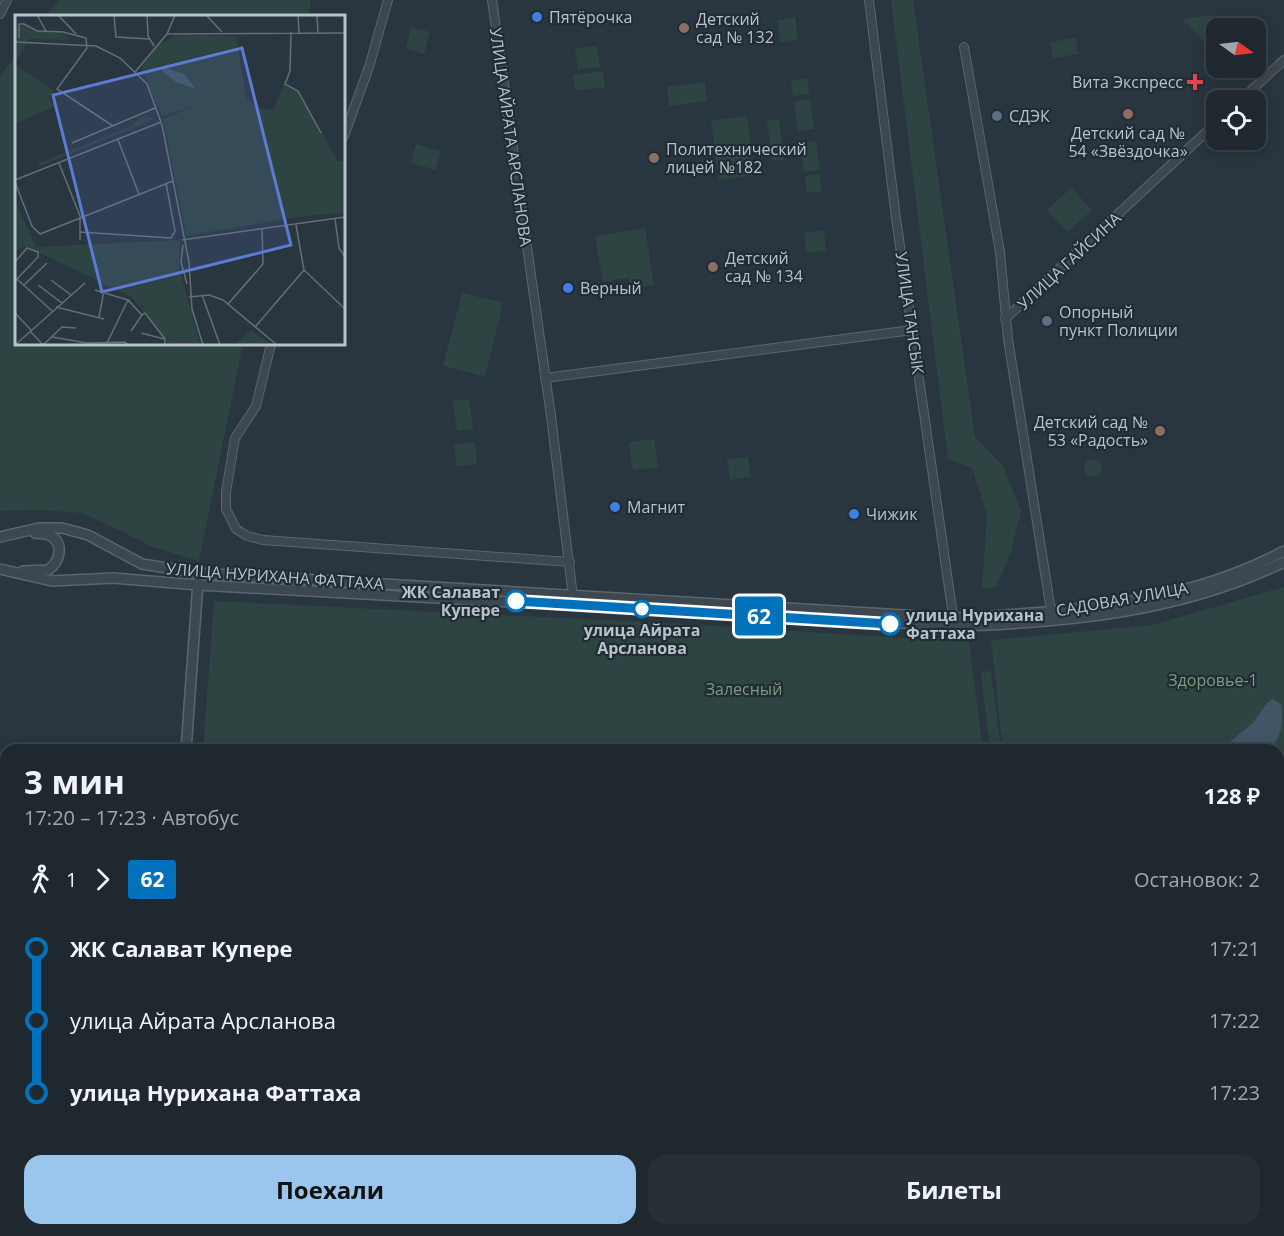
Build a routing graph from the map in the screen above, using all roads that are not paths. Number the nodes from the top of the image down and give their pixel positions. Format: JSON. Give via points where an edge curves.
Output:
{"nodes":[{"id":1,"x":7,"y":0,"type":"edge"},
{"id":2,"x":388,"y":0,"type":"edge"},
{"id":3,"x":492,"y":0,"type":"edge"},
{"id":4,"x":869,"y":0,"type":"edge"},
{"id":5,"x":0,"y":13,"type":"edge"},
{"id":6,"x":964,"y":47,"type":"dead end"},
{"id":7,"x":1284,"y":60,"type":"edge"},
{"id":8,"x":1252,"y":90,"type":"edge"},
{"id":9,"x":1206,"y":132,"type":"edge"},
{"id":10,"x":345,"y":133,"type":"edge"},
{"id":11,"x":1005,"y":319,"type":"junction"},
{"id":12,"x":912,"y":330,"type":"junction"},
{"id":13,"x":271,"y":345,"type":"edge"},
{"id":14,"x":545,"y":378,"type":"junction"},
{"id":15,"x":27,"y":531,"type":"junction"},
{"id":16,"x":0,"y":537,"type":"edge"},
{"id":17,"x":1284,"y":551,"type":"edge"},
{"id":18,"x":570,"y":562,"type":"junction"},
{"id":19,"x":1284,"y":562,"type":"edge"},
{"id":20,"x":0,"y":569,"type":"edge"},
{"id":21,"x":15,"y":573,"type":"junction"},
{"id":22,"x":198,"y":573,"type":"junction"},
{"id":23,"x":198,"y":585,"type":"junction"},
{"id":24,"x":573,"y":600,"type":"junction"},
{"id":25,"x":1051,"y":611,"type":"junction"},
{"id":26,"x":954,"y":622,"type":"junction"},
{"id":27,"x":186,"y":744,"type":"edge"}],
"edges":[{"from":1,"to":5,"type":"street"},
{"from":2,"to":10,"type":"street"},
{"from":3,"to":14,"type":"street","name":"УЛИЦА АЙРАТА АРСЛАНОВА"},
{"from":4,"to":12,"type":"street","name":"УЛИЦА ТАНСЫК"},
{"from":6,"to":11,"type":"street","via":[[1000,252]]},
{"from":7,"to":8,"type":"street"},
{"from":9,"to":11,"type":"street","name":"УЛИЦА ГАЙСИНА"},
{"from":11,"to":25,"type":"street","name":"УЛИЦА ГАЙСИНА"},
{"from":12,"to":14,"type":"street"},
{"from":12,"to":26,"type":"street","name":"УЛИЦА ТАНСЫК"},
{"from":13,"to":18,"type":"street","via":[[256,406],[235,438],[232,450],[226,509],[236,529],[263,540]]},
{"from":14,"to":18,"type":"street","name":"УЛИЦА АЙРАТА АРСЛАНОВА"},
{"from":15,"to":16,"type":"street","name":"УЛИЦА НУРИХАНА ФАТТАХА"},
{"from":15,"to":21,"type":"street","via":[[51,536],[59,547],[59,555],[48,570]]},
{"from":15,"to":22,"type":"street","name":"УЛИЦА НУРИХАНА ФАТТАХА","via":[[51,527],[74,531],[142,564]]},
{"from":17,"to":25,"type":"street","name":"САДОВАЯ УЛИЦА","via":[[1203,585]]},
{"from":18,"to":24,"type":"street","name":"УЛИЦА АЙРАТА АРСЛАНОВА"},
{"from":19,"to":26,"type":"street","name":"САДОВАЯ УЛИЦА","via":[[1209,593],[1163,605],[1051,622]]},
{"from":20,"to":21,"type":"street","name":"УЛИЦА НУРИХАНА ФАТТАХА"},
{"from":21,"to":23,"type":"street","name":"УЛИЦА НУРИХАНА ФАТТАХА","via":[[52,581],[113,578]]},
{"from":22,"to":23,"type":"street"},
{"from":22,"to":24,"type":"street","name":"УЛИЦА НУРИХАНА ФАТТАХА"},
{"from":23,"to":24,"type":"street","name":"УЛИЦА НУРИХАНА ФАТТАХА"},
{"from":23,"to":27,"type":"street"},
{"from":24,"to":26,"type":"street","name":"УЛИЦА НУРИХАНА ФАТТАХА"},
{"from":25,"to":26,"type":"street","name":"САДОВАЯ УЛИЦА"}]}
